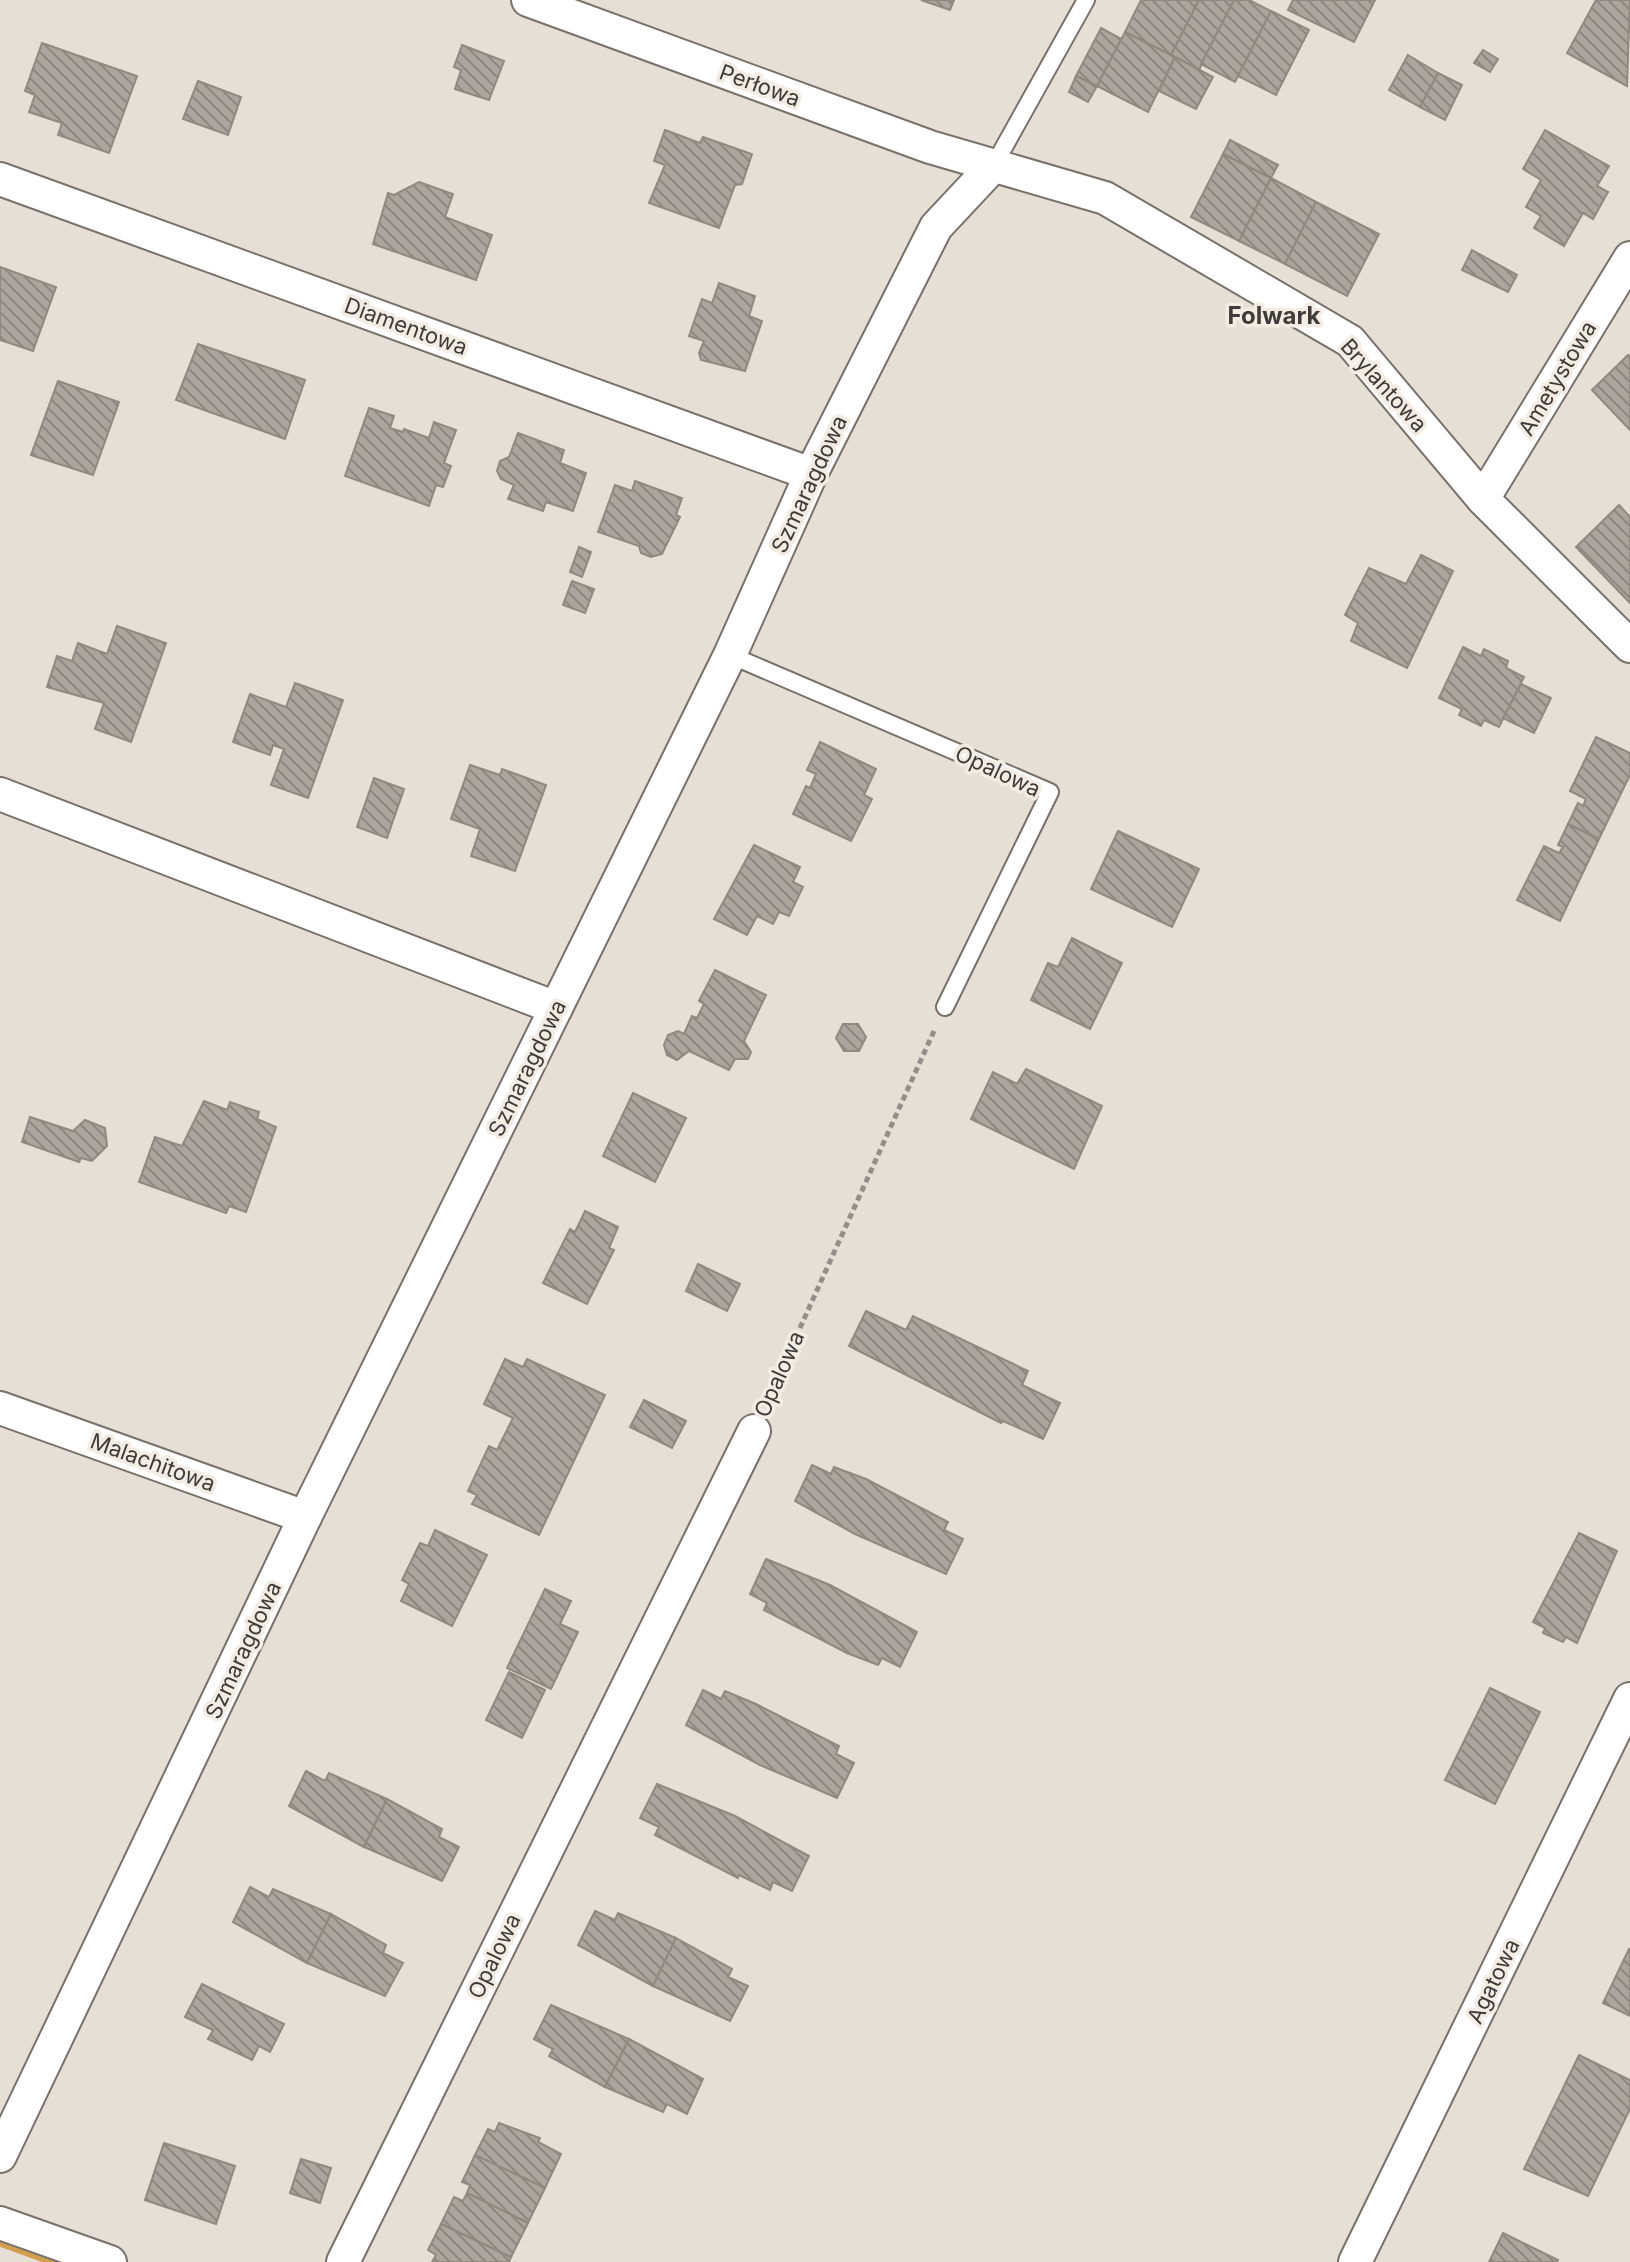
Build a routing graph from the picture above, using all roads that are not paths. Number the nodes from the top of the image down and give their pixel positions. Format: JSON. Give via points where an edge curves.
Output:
{"nodes":[{"id":1,"x":528,"y":0,"type":"edge"},
{"id":2,"x":1086,"y":0,"type":"edge"},
{"id":3,"x":994,"y":165,"type":"junction"},
{"id":4,"x":0,"y":179,"type":"edge"},
{"id":5,"x":1630,"y":258,"type":"edge"},
{"id":6,"x":811,"y":474,"type":"junction"},
{"id":7,"x":1483,"y":499,"type":"junction"},
{"id":8,"x":1630,"y":646,"type":"edge"},
{"id":9,"x":730,"y":655,"type":"junction"},
{"id":10,"x":0,"y":794,"type":"edge"},
{"id":11,"x":945,"y":1007,"type":"road end"},
{"id":12,"x":556,"y":1008,"type":"junction"},
{"id":13,"x":0,"y":1408,"type":"edge"},
{"id":14,"x":754,"y":1431,"type":"road end"},
{"id":15,"x":305,"y":1517,"type":"junction"},
{"id":16,"x":1630,"y":1699,"type":"edge"},
{"id":17,"x":0,"y":2156,"type":"edge"},
{"id":18,"x":0,"y":2223,"type":"edge"},
{"id":19,"x":110,"y":2262,"type":"edge"},
{"id":20,"x":343,"y":2262,"type":"edge"},
{"id":21,"x":1355,"y":2262,"type":"edge"}],
"edges":[{"from":1,"to":3,"type":"street","name":"Perłowa","via":[[930,147]]},
{"from":2,"to":3,"type":"lane","name":"Szmaragdowa"},
{"from":3,"to":6,"type":"street","name":"Szmaragdowa","via":[[936,227]]},
{"from":3,"to":7,"type":"street","name":"Brylantowa","via":[[1105,198],[1350,341]]},
{"from":4,"to":6,"type":"street","name":"Diamentowa"},
{"from":5,"to":7,"type":"street","name":"Ametystowa"},
{"from":6,"to":9,"type":"street","name":"Szmaragdowa"},
{"from":7,"to":8,"type":"street","name":"Brylantowa"},
{"from":9,"to":11,"type":"lane","name":"Opalowa","via":[[1050,792]]},
{"from":9,"to":12,"type":"street","name":"Szmaragdowa"},
{"from":10,"to":12,"type":"street"},
{"from":12,"to":15,"type":"street","name":"Szmaragdowa"},
{"from":13,"to":15,"type":"street","name":"Malachitowa"},
{"from":14,"to":20,"type":"street","name":"Opalowa"},
{"from":15,"to":17,"type":"street","name":"Szmaragdowa"},
{"from":16,"to":21,"type":"street","name":"Agatowa"},
{"from":18,"to":19,"type":"street"}]}
